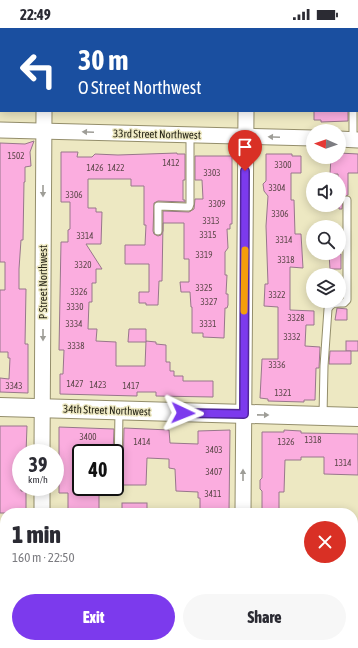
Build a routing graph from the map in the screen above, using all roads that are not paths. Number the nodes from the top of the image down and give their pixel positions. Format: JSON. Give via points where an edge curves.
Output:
{"nodes":[{"id":1,"x":44,"y":112,"type":"edge"},
{"id":2,"x":246,"y":112,"type":"edge"},
{"id":3,"x":353,"y":112,"type":"edge"},
{"id":4,"x":0,"y":130,"type":"edge"},
{"id":5,"x":44,"y":131,"type":"junction"},
{"id":6,"x":190,"y":135,"type":"junction"},
{"id":7,"x":245,"y":136,"type":"junction"},
{"id":8,"x":306,"y":138,"type":"edge"},
{"id":9,"x":350,"y":139,"type":"edge"},
{"id":10,"x":347,"y":200,"type":"dead end"},
{"id":11,"x":158,"y":231,"type":"dead end"},
{"id":12,"x":0,"y":408,"type":"edge"},
{"id":13,"x":42,"y":408,"type":"junction"},
{"id":14,"x":119,"y":411,"type":"junction"},
{"id":15,"x":244,"y":414,"type":"junction"},
{"id":16,"x":324,"y":416,"type":"junction"},
{"id":17,"x":358,"y":417,"type":"edge"},
{"id":18,"x":42,"y":444,"type":"edge"},
{"id":19,"x":118,"y":444,"type":"edge"},
{"id":20,"x":42,"y":496,"type":"edge"},
{"id":21,"x":42,"y":508,"type":"edge"},
{"id":22,"x":243,"y":508,"type":"edge"}],
"edges":[{"from":1,"to":5,"type":"street","name":"P Street Northwest"},
{"from":2,"to":7,"type":"street"},
{"from":3,"to":9,"type":"lane"},
{"from":4,"to":5,"type":"street","name":"33rd Street Northwest"},
{"from":6,"to":5,"type":"street","name":"33rd Street Northwest","one_way":true},
{"from":5,"to":13,"type":"street","name":"P Street Northwest","one_way":true},
{"from":6,"to":7,"type":"street","name":"33rd Street Northwest"},
{"from":6,"to":11,"type":"lane","via":[[190,204],[186,207],[158,206]]},
{"from":8,"to":7,"type":"street","name":"33rd Street Northwest","one_way":true},
{"from":7,"to":15,"type":"street"},
{"from":10,"to":16,"type":"lane","via":[[347,300],[344,303],[334,303],[328,309]]},
{"from":12,"to":13,"type":"street","name":"34th Street Northwest"},
{"from":13,"to":14,"type":"street","name":"34th Street Northwest"},
{"from":13,"to":18,"type":"street","name":"P Street Northwest"},
{"from":14,"to":15,"type":"street","name":"34th Street Northwest"},
{"from":14,"to":19,"type":"lane"},
{"from":15,"to":16,"type":"street","name":"34th Street Northwest","one_way":true},
{"from":22,"to":15,"type":"street","one_way":true},
{"from":16,"to":17,"type":"street","name":"34th Street Northwest"},
{"from":20,"to":21,"type":"street"}]}
